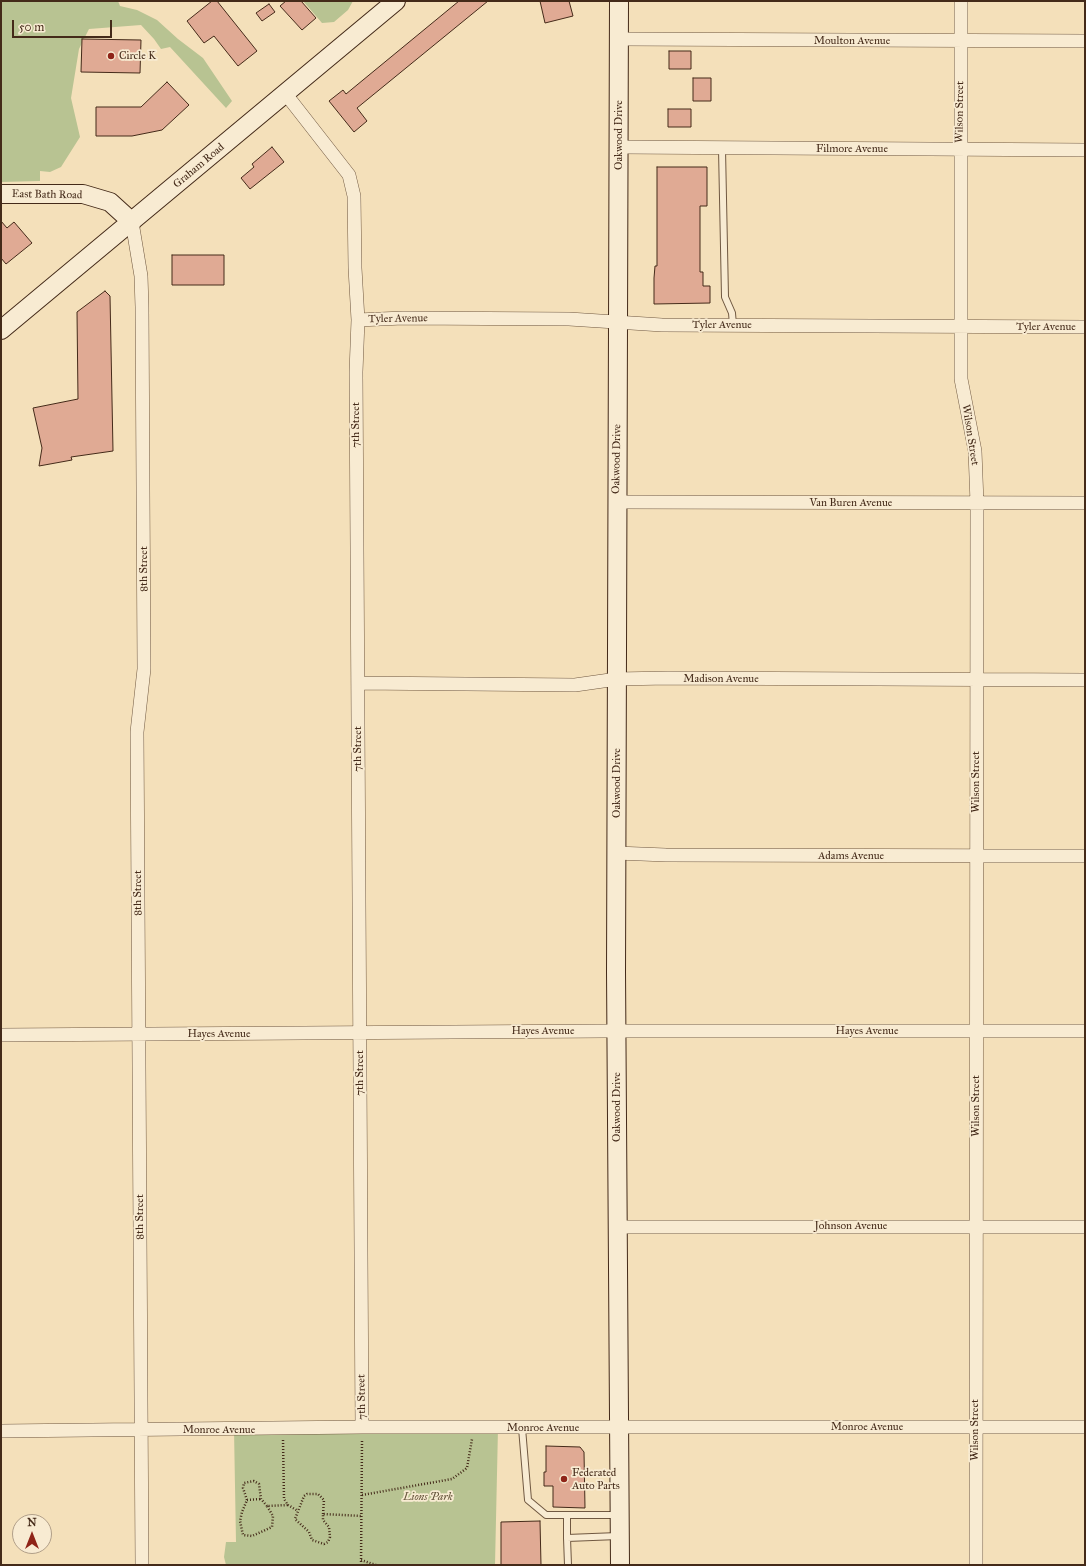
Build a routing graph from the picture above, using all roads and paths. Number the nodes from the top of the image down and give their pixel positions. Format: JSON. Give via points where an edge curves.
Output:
{"nodes":[{"id":1,"x":396,"y":1,"type":"edge"},
{"id":2,"x":619,"y":1,"type":"edge"},
{"id":3,"x":961,"y":1,"type":"edge"},
{"id":4,"x":619,"y":39,"type":"junction"},
{"id":5,"x":960,"y":40,"type":"junction"},
{"id":6,"x":1085,"y":41,"type":"edge"},
{"id":7,"x":285,"y":93,"type":"junction"},
{"id":8,"x":619,"y":147,"type":"junction"},
{"id":9,"x":960,"y":148,"type":"junction"},
{"id":10,"x":722,"y":149,"type":"junction"},
{"id":11,"x":1085,"y":150,"type":"edge"},
{"id":12,"x":1,"y":194,"type":"edge"},
{"id":13,"x":132,"y":222,"type":"junction"},
{"id":14,"x":358,"y":320,"type":"junction"},
{"id":15,"x":619,"y":322,"type":"junction"},
{"id":16,"x":733,"y":325,"type":"junction"},
{"id":17,"x":960,"y":326,"type":"junction"},
{"id":18,"x":1085,"y":327,"type":"edge"},
{"id":19,"x":1,"y":330,"type":"edge"},
{"id":20,"x":617,"y":502,"type":"junction"},
{"id":21,"x":977,"y":503,"type":"junction"},
{"id":22,"x":1085,"y":503,"type":"edge"},
{"id":23,"x":617,"y":679,"type":"junction"},
{"id":24,"x":977,"y":679,"type":"junction"},
{"id":25,"x":1085,"y":680,"type":"edge"},
{"id":26,"x":358,"y":683,"type":"junction"},
{"id":27,"x":616,"y":853,"type":"junction"},
{"id":28,"x":978,"y":856,"type":"junction"},
{"id":29,"x":1085,"y":856,"type":"edge"},
{"id":30,"x":617,"y":1031,"type":"junction"},
{"id":31,"x":976,"y":1031,"type":"junction"},
{"id":32,"x":1085,"y":1031,"type":"edge"},
{"id":33,"x":360,"y":1032,"type":"junction"},
{"id":34,"x":139,"y":1034,"type":"junction"},
{"id":35,"x":1,"y":1035,"type":"edge"},
{"id":36,"x":976,"y":1226,"type":"junction"},
{"id":37,"x":1085,"y":1226,"type":"edge"},
{"id":38,"x":618,"y":1227,"type":"junction"},
{"id":39,"x":975,"y":1426,"type":"junction"},
{"id":40,"x":362,"y":1427,"type":"junction"},
{"id":41,"x":1085,"y":1427,"type":"edge"},
{"id":42,"x":473,"y":1428,"type":"junction"},
{"id":43,"x":522,"y":1428,"type":"junction"},
{"id":44,"x":619,"y":1428,"type":"junction"},
{"id":45,"x":283,"y":1429,"type":"junction"},
{"id":46,"x":141,"y":1430,"type":"junction"},
{"id":47,"x":1,"y":1431,"type":"edge"},
{"id":48,"x":362,"y":1441,"type":"dead end"},
{"id":49,"x":362,"y":1495,"type":"junction"},
{"id":50,"x":261,"y":1499,"type":"junction"},
{"id":51,"x":247,"y":1500,"type":"junction"},
{"id":52,"x":288,"y":1505,"type":"junction"},
{"id":53,"x":267,"y":1506,"type":"junction"},
{"id":54,"x":298,"y":1511,"type":"junction"},
{"id":55,"x":323,"y":1514,"type":"junction"},
{"id":56,"x":567,"y":1515,"type":"junction"},
{"id":57,"x":619,"y":1515,"type":"junction"},
{"id":58,"x":362,"y":1516,"type":"junction"},
{"id":59,"x":619,"y":1536,"type":"junction"},
{"id":60,"x":567,"y":1538,"type":"junction"},
{"id":61,"x":361,"y":1560,"type":"junction"},
{"id":62,"x":142,"y":1565,"type":"edge"},
{"id":63,"x":361,"y":1565,"type":"edge"},
{"id":64,"x":376,"y":1565,"type":"edge"},
{"id":65,"x":568,"y":1565,"type":"edge"},
{"id":66,"x":620,"y":1565,"type":"edge"},
{"id":67,"x":976,"y":1565,"type":"edge"}],
"edges":[{"from":1,"to":7,"type":"street","name":"Graham Road"},
{"from":2,"to":4,"type":"street","name":"Oakwood Drive"},
{"from":3,"to":5,"type":"street","name":"Wilson Street"},
{"from":4,"to":5,"type":"street","name":"Moulton Avenue"},
{"from":4,"to":8,"type":"street","name":"Oakwood Drive"},
{"from":5,"to":6,"type":"street","name":"Moulton Avenue"},
{"from":5,"to":9,"type":"street","name":"Wilson Street"},
{"from":7,"to":13,"type":"street","name":"Graham Road"},
{"from":7,"to":14,"type":"street","name":"7th Street","via":[[349,175],[353,185]]},
{"from":8,"to":10,"type":"street","name":"Filmore Avenue"},
{"from":8,"to":15,"type":"street","name":"Oakwood Drive"},
{"from":9,"to":10,"type":"street","name":"Filmore Avenue"},
{"from":9,"to":11,"type":"street","name":"Filmore Avenue"},
{"from":9,"to":17,"type":"street","name":"Wilson Street"},
{"from":10,"to":16,"type":"lane","via":[[725,297],[732,313]]},
{"from":12,"to":13,"type":"street","name":"East Bath Road","via":[[83,194],[110,202]]},
{"from":13,"to":19,"type":"street","name":"Graham Road"},
{"from":13,"to":34,"type":"street","name":"8th Street","via":[[141,276],[142,307],[144,670],[137,732]]},
{"from":14,"to":15,"type":"street","name":"Tyler Avenue","via":[[569,319]]},
{"from":14,"to":26,"type":"street","name":"7th Street"},
{"from":15,"to":16,"type":"street","name":"Tyler Avenue"},
{"from":15,"to":20,"type":"street","name":"Oakwood Drive"},
{"from":16,"to":17,"type":"street","name":"Tyler Avenue"},
{"from":17,"to":18,"type":"street","name":"Tyler Avenue"},
{"from":17,"to":21,"type":"street","name":"Wilson Street","via":[[961,379],[975,451]]},
{"from":20,"to":21,"type":"street","name":"Van Buren Avenue"},
{"from":20,"to":23,"type":"street","name":"Oakwood Drive"},
{"from":21,"to":22,"type":"street","name":"Van Buren Avenue"},
{"from":21,"to":24,"type":"street","name":"Wilson Street"},
{"from":23,"to":24,"type":"street","name":"Madison Avenue"},
{"from":23,"to":26,"type":"street","name":"Madison Avenue","via":[[575,685]]},
{"from":23,"to":27,"type":"street","name":"Oakwood Drive"},
{"from":24,"to":25,"type":"street","name":"Madison Avenue"},
{"from":24,"to":28,"type":"street","name":"Wilson Street"},
{"from":26,"to":33,"type":"street","name":"7th Street"},
{"from":27,"to":28,"type":"street","name":"Adams Avenue"},
{"from":27,"to":30,"type":"street","name":"Oakwood Drive"},
{"from":28,"to":29,"type":"street","name":"Adams Avenue"},
{"from":28,"to":31,"type":"street","name":"Wilson Street"},
{"from":30,"to":31,"type":"street","name":"Hayes Avenue"},
{"from":30,"to":33,"type":"street","name":"Hayes Avenue"},
{"from":30,"to":38,"type":"street","name":"Oakwood Drive"},
{"from":31,"to":32,"type":"street","name":"Hayes Avenue"},
{"from":31,"to":36,"type":"street","name":"Wilson Street"},
{"from":33,"to":34,"type":"street","name":"Hayes Avenue"},
{"from":33,"to":40,"type":"street","name":"7th Street"},
{"from":34,"to":35,"type":"street","name":"Hayes Avenue"},
{"from":34,"to":46,"type":"street","name":"8th Street"},
{"from":36,"to":37,"type":"street","name":"Johnson Avenue"},
{"from":36,"to":38,"type":"street","name":"Johnson Avenue"},
{"from":36,"to":39,"type":"street","name":"Wilson Street"},
{"from":38,"to":44,"type":"street","name":"Oakwood Drive"},
{"from":39,"to":41,"type":"street","name":"Monroe Avenue"},
{"from":39,"to":44,"type":"street","name":"Monroe Avenue"},
{"from":39,"to":67,"type":"street","name":"Wilson Street"},
{"from":40,"to":42,"type":"street","name":"Monroe Avenue"},
{"from":40,"to":45,"type":"street","name":"Monroe Avenue"},
{"from":42,"to":43,"type":"street","name":"Monroe Avenue"},
{"from":42,"to":49,"type":"path","via":[[471,1454],[467,1468],[461,1474],[452,1479]]},
{"from":43,"to":44,"type":"street","name":"Monroe Avenue"},
{"from":43,"to":56,"type":"lane","via":[[528,1500],[546,1515]]},
{"from":44,"to":57,"type":"street","name":"Oakwood Drive"},
{"from":45,"to":46,"type":"street","name":"Monroe Avenue"},
{"from":45,"to":52,"type":"path","via":[[284,1496]]},
{"from":46,"to":47,"type":"street","name":"Monroe Avenue"},
{"from":46,"to":62,"type":"street","name":"8th Street"},
{"from":48,"to":49,"type":"path"},
{"from":49,"to":58,"type":"path"},
{"from":50,"to":51,"type":"path"},
{"from":50,"to":51,"type":"path","via":[[259,1484],[248,1481],[243,1485]]},
{"from":50,"to":53,"type":"path"},
{"from":51,"to":53,"type":"path","via":[[240,1521],[242,1532],[247,1536],[272,1527],[273,1516]]},
{"from":52,"to":53,"type":"path"},
{"from":52,"to":54,"type":"path"},
{"from":54,"to":55,"type":"path","via":[[304,1496],[318,1494],[324,1500]]},
{"from":54,"to":55,"type":"path","via":[[296,1521],[309,1532],[312,1540],[324,1544],[330,1537]]},
{"from":55,"to":58,"type":"path"},
{"from":56,"to":57,"type":"lane"},
{"from":56,"to":60,"type":"lane"},
{"from":57,"to":59,"type":"street","name":"Oakwood Drive"},
{"from":58,"to":61,"type":"path"},
{"from":59,"to":60,"type":"lane"},
{"from":59,"to":66,"type":"street","name":"Oakwood Drive"},
{"from":60,"to":65,"type":"lane"},
{"from":61,"to":63,"type":"path"},
{"from":61,"to":64,"type":"path"}]}
